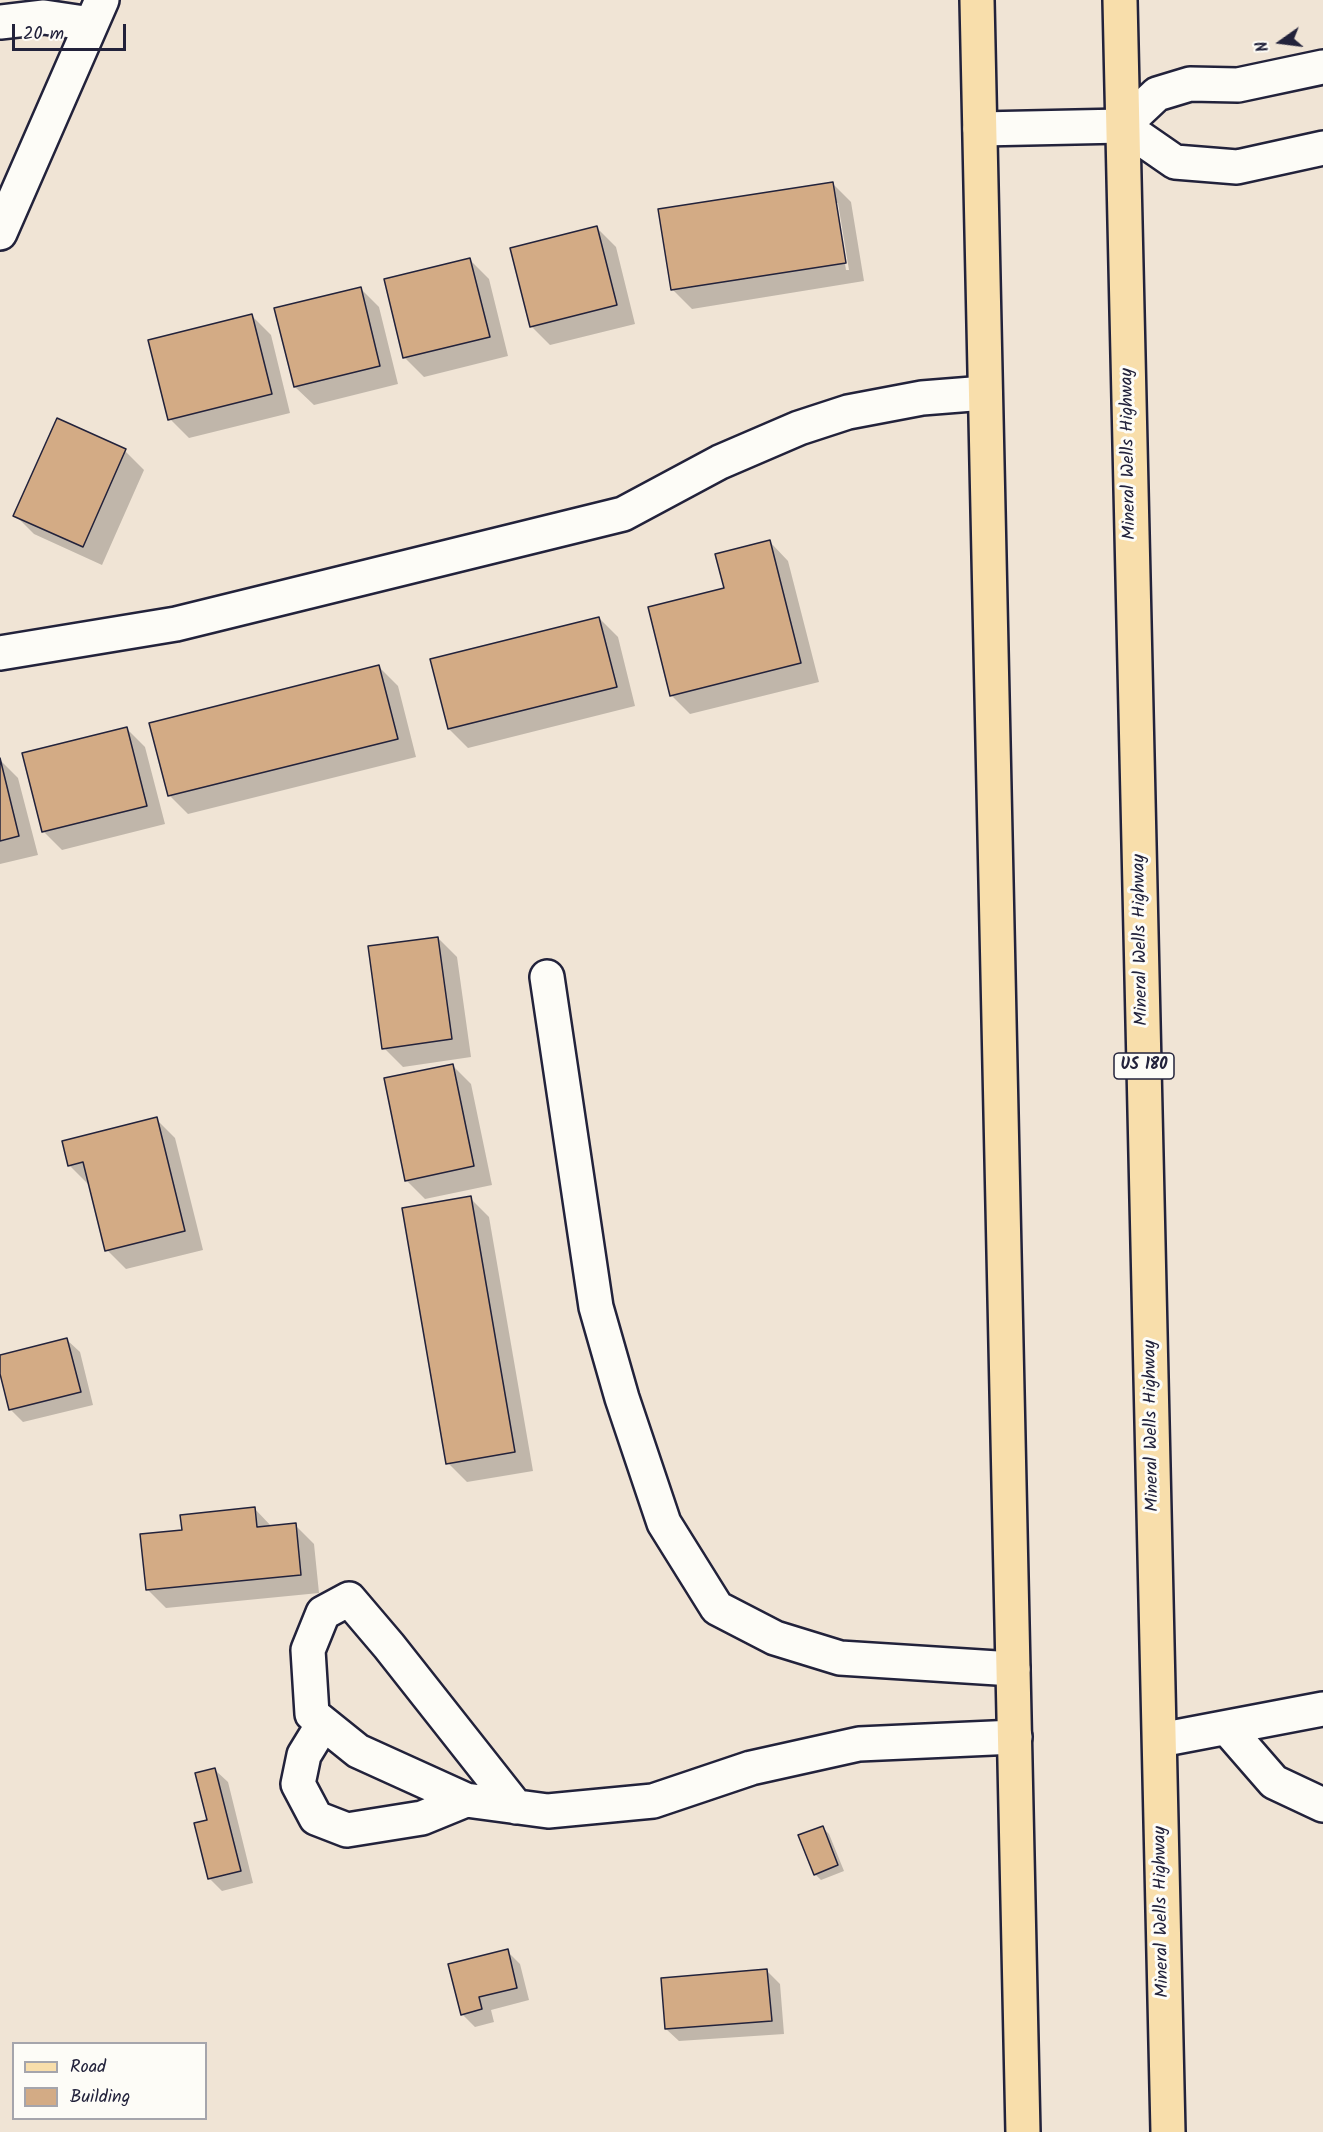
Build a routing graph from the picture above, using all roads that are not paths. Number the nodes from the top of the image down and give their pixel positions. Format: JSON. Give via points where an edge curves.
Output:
{"nodes":[{"id":1,"x":977,"y":0,"type":"edge"},
{"id":2,"x":1120,"y":0,"type":"edge"},
{"id":3,"x":97,"y":12,"type":"edge"},
{"id":4,"x":0,"y":22,"type":"edge"},
{"id":5,"x":1323,"y":67,"type":"edge"},
{"id":6,"x":1123,"y":126,"type":"junction"},
{"id":7,"x":980,"y":129,"type":"junction"},
{"id":8,"x":1323,"y":148,"type":"edge"},
{"id":9,"x":0,"y":233,"type":"edge"},
{"id":10,"x":985,"y":393,"type":"junction"},
{"id":11,"x":0,"y":653,"type":"edge"},
{"id":12,"x":547,"y":978,"type":"dead end"},
{"id":13,"x":1013,"y":1669,"type":"junction"},
{"id":14,"x":1323,"y":1709,"type":"edge"},
{"id":15,"x":323,"y":1724,"type":"junction"},
{"id":16,"x":1227,"y":1728,"type":"junction"},
{"id":17,"x":1015,"y":1737,"type":"junction"},
{"id":18,"x":1160,"y":1740,"type":"junction"},
{"id":19,"x":466,"y":1800,"type":"junction"},
{"id":20,"x":1323,"y":1805,"type":"edge"},
{"id":21,"x":516,"y":1807,"type":"junction"},
{"id":22,"x":1023,"y":2132,"type":"edge"},
{"id":23,"x":1168,"y":2132,"type":"edge"}],
"edges":[{"from":1,"to":7,"type":"main road"},
{"from":2,"to":6,"type":"main road","name":"Mineral Wells Highway","number":"US 180"},
{"from":3,"to":4,"type":"street"},
{"from":3,"to":9,"type":"street"},
{"from":5,"to":6,"type":"street","via":[[1238,85],[1190,84],[1157,94]]},
{"from":6,"to":7,"type":"street"},
{"from":6,"to":8,"type":"street","via":[[1175,162],[1237,167]]},
{"from":6,"to":18,"type":"main road","name":"Mineral Wells Highway","number":"US 180"},
{"from":7,"to":10,"type":"main road"},
{"from":10,"to":11,"type":"street","via":[[922,398],[848,412],[799,428],[720,462],[623,514],[176,624]]},
{"from":10,"to":13,"type":"main road"},
{"from":12,"to":13,"type":"street","via":[[596,1307],[664,1522],[717,1608],[775,1638],[840,1658]]},
{"from":13,"to":17,"type":"main road"},
{"from":14,"to":16,"type":"street"},
{"from":15,"to":19,"type":"street","via":[[358,1751]]},
{"from":15,"to":19,"type":"street","via":[[304,1755],[298,1784],[316,1818],[347,1830],[422,1818]]},
{"from":15,"to":21,"type":"street","via":[[312,1714],[308,1650],[323,1613],[349,1599]]},
{"from":16,"to":18,"type":"street"},
{"from":16,"to":20,"type":"street","via":[[1274,1782]]},
{"from":17,"to":21,"type":"street","via":[[859,1744],[752,1768],[653,1801],[548,1812]]},
{"from":17,"to":22,"type":"main road"},
{"from":18,"to":23,"type":"main road","name":"Mineral Wells Highway","number":"US 180"},
{"from":19,"to":21,"type":"street"}]}
